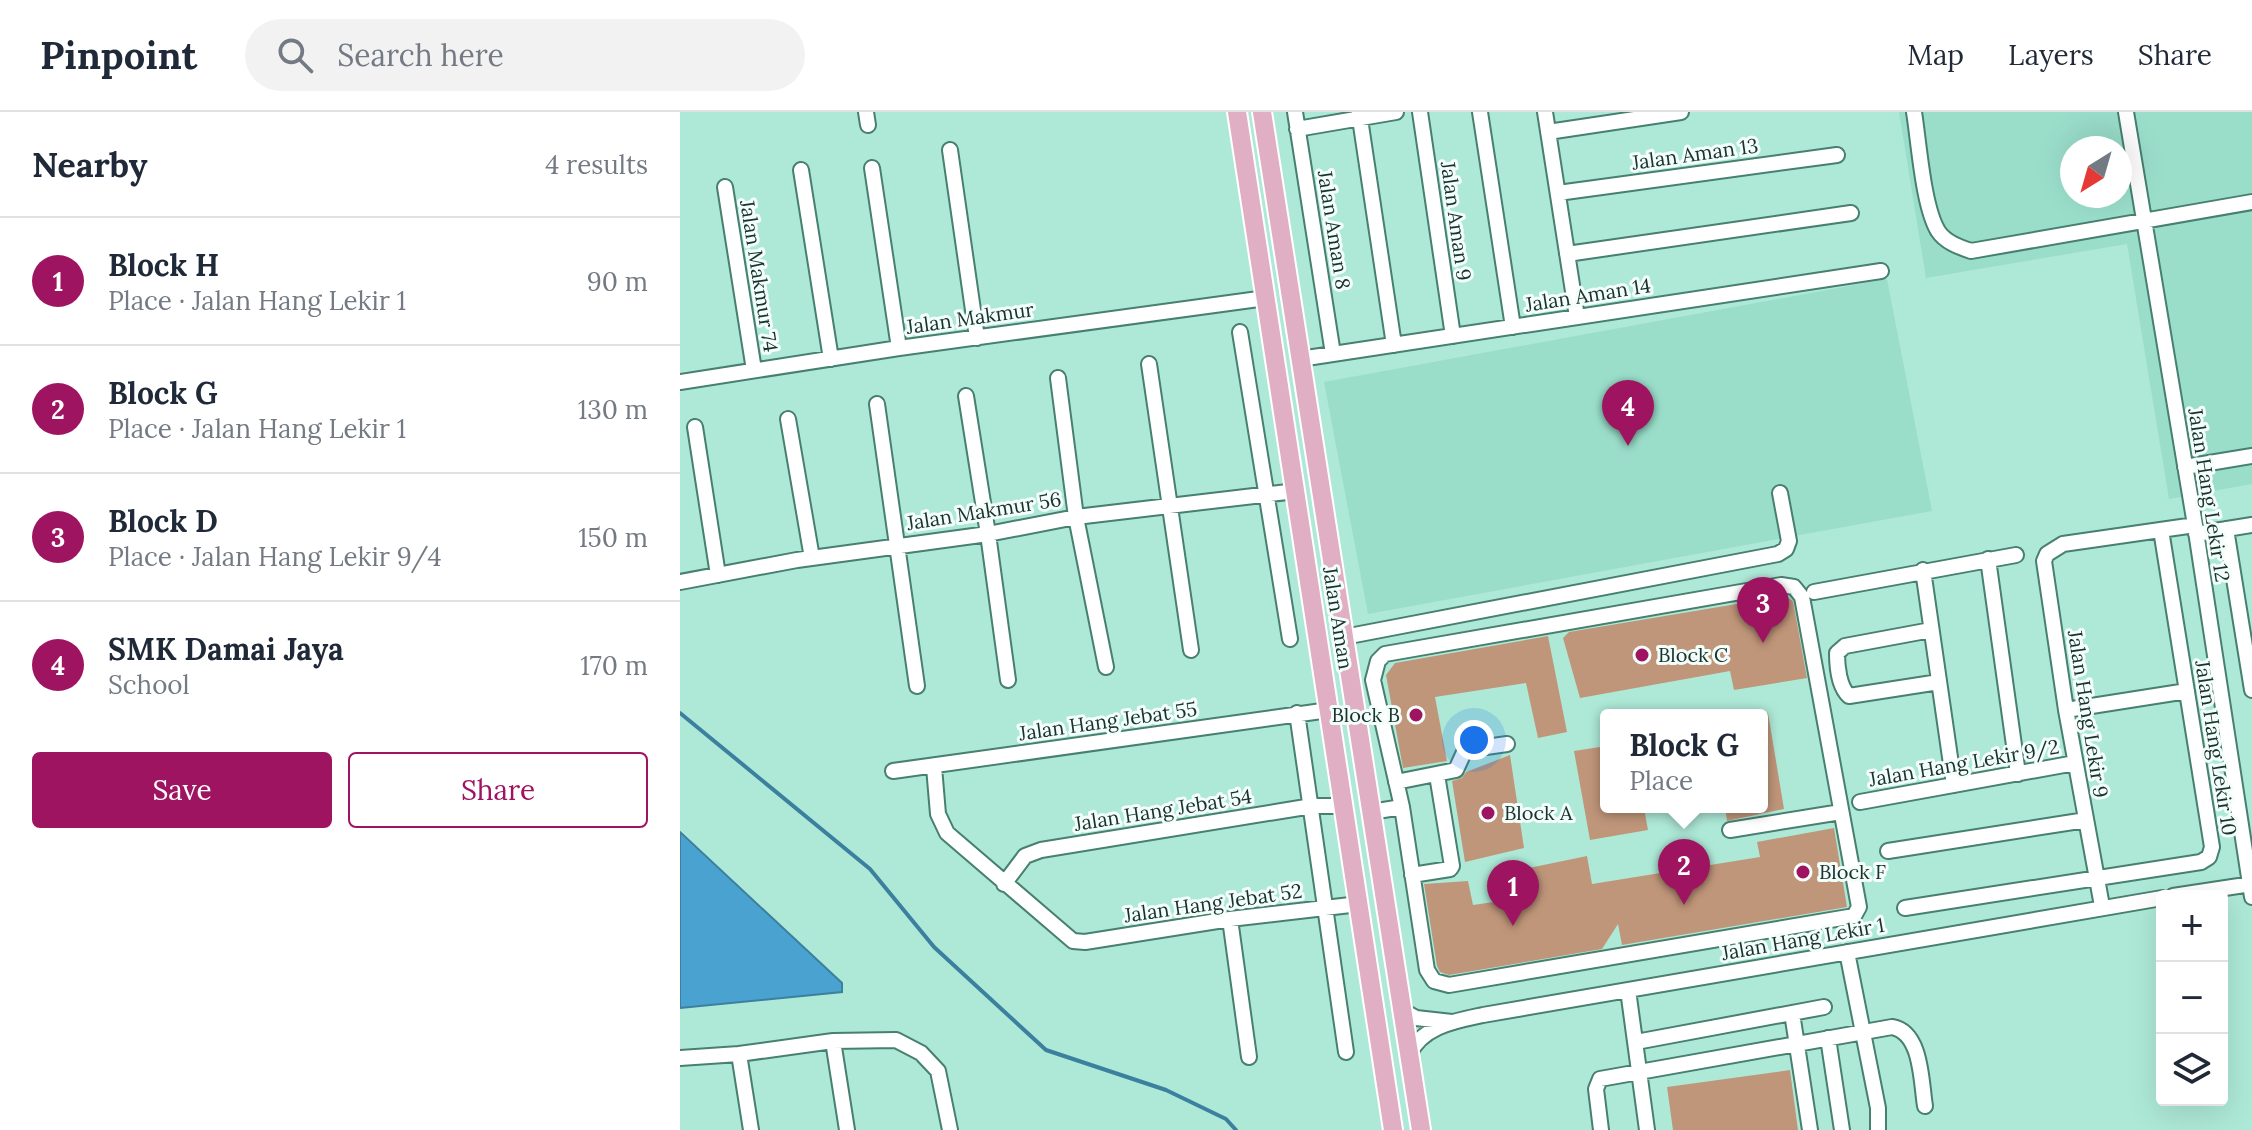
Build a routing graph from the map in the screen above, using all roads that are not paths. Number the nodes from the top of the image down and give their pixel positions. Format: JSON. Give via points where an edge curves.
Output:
{"nodes":[{"id":1,"x":1237,"y":112,"type":"edge"},
{"id":2,"x":1262,"y":112,"type":"edge"},
{"id":3,"x":1295,"y":112,"type":"edge"},
{"id":4,"x":1396,"y":112,"type":"edge"},
{"id":5,"x":1420,"y":112,"type":"edge"},
{"id":6,"x":1480,"y":112,"type":"edge"},
{"id":7,"x":1545,"y":112,"type":"edge"},
{"id":8,"x":1681,"y":112,"type":"edge"},
{"id":9,"x":1914,"y":112,"type":"edge"},
{"id":10,"x":2126,"y":112,"type":"edge"},
{"id":11,"x":1360,"y":115,"type":"edge"},
{"id":12,"x":1297,"y":129,"type":"junction"},
{"id":13,"x":1548,"y":132,"type":"junction"},
{"id":14,"x":950,"y":150,"type":"dead end"},
{"id":15,"x":1837,"y":155,"type":"dead end"},
{"id":16,"x":872,"y":168,"type":"dead end"},
{"id":17,"x":801,"y":170,"type":"dead end"},
{"id":18,"x":725,"y":187,"type":"dead end"},
{"id":19,"x":1558,"y":193,"type":"junction"},
{"id":20,"x":2252,"y":202,"type":"edge"},
{"id":21,"x":1851,"y":213,"type":"dead end"},
{"id":22,"x":2144,"y":220,"type":"junction"},
{"id":23,"x":1567,"y":254,"type":"junction"},
{"id":24,"x":1881,"y":271,"type":"dead end"},
{"id":25,"x":1266,"y":298,"type":"junction"},
{"id":26,"x":1577,"y":317,"type":"junction"},
{"id":27,"x":1513,"y":327,"type":"junction"},
{"id":28,"x":1240,"y":332,"type":"dead end"},
{"id":29,"x":1453,"y":336,"type":"junction"},
{"id":30,"x":977,"y":338,"type":"junction"},
{"id":31,"x":1394,"y":345,"type":"junction"},
{"id":32,"x":899,"y":348,"type":"junction"},
{"id":33,"x":1333,"y":354,"type":"junction"},
{"id":34,"x":831,"y":359,"type":"junction"},
{"id":35,"x":1300,"y":359,"type":"junction"},
{"id":36,"x":1149,"y":364,"type":"dead end"},
{"id":37,"x":754,"y":370,"type":"junction"},
{"id":38,"x":1058,"y":378,"type":"dead end"},
{"id":39,"x":680,"y":382,"type":"edge"},
{"id":40,"x":966,"y":396,"type":"dead end"},
{"id":41,"x":877,"y":404,"type":"dead end"},
{"id":42,"x":788,"y":419,"type":"dead end"},
{"id":43,"x":695,"y":427,"type":"dead end"},
{"id":44,"x":2252,"y":456,"type":"edge"},
{"id":45,"x":2185,"y":467,"type":"junction"},
{"id":46,"x":1296,"y":491,"type":"junction"},
{"id":47,"x":1267,"y":493,"type":"junction"},
{"id":48,"x":1780,"y":493,"type":"dead end"},
{"id":49,"x":1169,"y":506,"type":"junction"},
{"id":50,"x":1076,"y":517,"type":"junction"},
{"id":51,"x":2252,"y":525,"type":"edge"},
{"id":52,"x":2195,"y":529,"type":"junction"},
{"id":53,"x":2226,"y":529,"type":"junction"},
{"id":54,"x":2161,"y":530,"type":"junction"},
{"id":55,"x":988,"y":534,"type":"junction"},
{"id":56,"x":899,"y":544,"type":"junction"},
{"id":57,"x":2016,"y":555,"type":"dead end"},
{"id":58,"x":812,"y":558,"type":"junction"},
{"id":59,"x":1988,"y":559,"type":"junction"},
{"id":60,"x":1923,"y":570,"type":"junction"},
{"id":61,"x":718,"y":575,"type":"junction"},
{"id":62,"x":680,"y":582,"type":"edge"},
{"id":63,"x":1814,"y":592,"type":"dead end"},
{"id":64,"x":2247,"y":626,"type":"edge"},
{"id":65,"x":1931,"y":630,"type":"junction"},
{"id":66,"x":1344,"y":637,"type":"junction"},
{"id":67,"x":1290,"y":639,"type":"dead end"},
{"id":68,"x":1191,"y":650,"type":"dead end"},
{"id":69,"x":1106,"y":667,"type":"dead end"},
{"id":70,"x":1008,"y":680,"type":"dead end"},
{"id":71,"x":1939,"y":682,"type":"junction"},
{"id":72,"x":917,"y":686,"type":"dead end"},
{"id":73,"x":2252,"y":690,"type":"edge"},
{"id":74,"x":2187,"y":691,"type":"junction"},
{"id":75,"x":1329,"y":710,"type":"junction"},
{"id":76,"x":2066,"y":710,"type":"junction"},
{"id":77,"x":1297,"y":713,"type":"junction"},
{"id":78,"x":1507,"y":744,"type":"dead end"},
{"id":79,"x":2075,"y":763,"type":"junction"},
{"id":80,"x":934,"y":767,"type":"junction"},
{"id":81,"x":893,"y":771,"type":"dead end"},
{"id":82,"x":2018,"y":774,"type":"junction"},
{"id":83,"x":1437,"y":775,"type":"junction"},
{"id":84,"x":1396,"y":782,"type":"junction"},
{"id":85,"x":1954,"y":785,"type":"junction"},
{"id":86,"x":1860,"y":802,"type":"dead end"},
{"id":87,"x":1312,"y":806,"type":"junction"},
{"id":88,"x":1344,"y":806,"type":"junction"},
{"id":89,"x":1402,"y":807,"type":"junction"},
{"id":90,"x":1371,"y":812,"type":"junction"},
{"id":91,"x":1841,"y":812,"type":"junction"},
{"id":92,"x":2086,"y":820,"type":"junction"},
{"id":93,"x":1730,"y":830,"type":"dead end"},
{"id":94,"x":1888,"y":851,"type":"dead end"},
{"id":95,"x":1412,"y":875,"type":"junction"},
{"id":96,"x":2096,"y":881,"type":"junction"},
{"id":97,"x":1004,"y":884,"type":"junction"},
{"id":98,"x":2251,"y":889,"type":"edge"},
{"id":99,"x":2228,"y":891,"type":"edge"},
{"id":100,"x":2156,"y":899,"type":"edge"},
{"id":101,"x":1359,"y":904,"type":"junction"},
{"id":102,"x":2102,"y":906,"type":"junction"},
{"id":103,"x":1323,"y":907,"type":"junction"},
{"id":104,"x":1905,"y":908,"type":"dead end"},
{"id":105,"x":1230,"y":919,"type":"junction"},
{"id":106,"x":1847,"y":952,"type":"junction"},
{"id":107,"x":1628,"y":990,"type":"junction"},
{"id":108,"x":1824,"y":1007,"type":"dead end"},
{"id":109,"x":1792,"y":1013,"type":"junction"},
{"id":110,"x":1404,"y":1017,"type":"junction"},
{"id":111,"x":1452,"y":1022,"type":"junction"},
{"id":112,"x":1865,"y":1033,"type":"junction"},
{"id":113,"x":1828,"y":1038,"type":"junction"},
{"id":114,"x":833,"y":1041,"type":"junction"},
{"id":115,"x":1636,"y":1042,"type":"junction"},
{"id":116,"x":1799,"y":1043,"type":"junction"},
{"id":117,"x":1346,"y":1052,"type":"dead end"},
{"id":118,"x":739,"y":1054,"type":"junction"},
{"id":119,"x":1409,"y":1055,"type":"junction"},
{"id":120,"x":1249,"y":1057,"type":"dead end"},
{"id":121,"x":680,"y":1058,"type":"edge"},
{"id":122,"x":1639,"y":1071,"type":"junction"},
{"id":123,"x":1925,"y":1106,"type":"dead end"},
{"id":124,"x":751,"y":1130,"type":"edge"},
{"id":125,"x":847,"y":1130,"type":"edge"},
{"id":126,"x":950,"y":1130,"type":"edge"},
{"id":127,"x":1393,"y":1130,"type":"edge"},
{"id":128,"x":1421,"y":1130,"type":"edge"},
{"id":129,"x":1601,"y":1130,"type":"edge"},
{"id":130,"x":1647,"y":1130,"type":"edge"},
{"id":131,"x":1810,"y":1130,"type":"edge"},
{"id":132,"x":1842,"y":1130,"type":"edge"},
{"id":133,"x":1878,"y":1130,"type":"edge"}],
"edges":[{"from":1,"to":25,"type":"main road","name":"Jalan Aman"},
{"from":2,"to":35,"type":"main road","name":"Jalan Aman"},
{"from":3,"to":12,"type":"street","name":"Jalan Aman 8"},
{"from":4,"to":11,"type":"street"},
{"from":5,"to":29,"type":"street","name":"Jalan Aman 9"},
{"from":6,"to":27,"type":"street"},
{"from":7,"to":13,"type":"street"},
{"from":8,"to":13,"type":"street"},
{"from":9,"to":22,"type":"street","via":[[1931,213],[1939,234],[1953,244],[1971,251]]},
{"from":10,"to":22,"type":"street","name":"Jalan Hang Lekir 12"},
{"from":11,"to":12,"type":"street"},
{"from":11,"to":31,"type":"street"},
{"from":12,"to":33,"type":"street","name":"Jalan Aman 8"},
{"from":13,"to":19,"type":"street"},
{"from":14,"to":30,"type":"street"},
{"from":15,"to":19,"type":"street","name":"Jalan Aman 13"},
{"from":16,"to":32,"type":"street"},
{"from":17,"to":34,"type":"street"},
{"from":18,"to":37,"type":"street","name":"Jalan Makmur 74"},
{"from":19,"to":23,"type":"street"},
{"from":20,"to":22,"type":"street"},
{"from":21,"to":23,"type":"street"},
{"from":22,"to":45,"type":"street","name":"Jalan Hang Lekir 12"},
{"from":23,"to":26,"type":"street"},
{"from":24,"to":26,"type":"street","name":"Jalan Aman 14"},
{"from":25,"to":30,"type":"street","name":"Jalan Makmur"},
{"from":25,"to":46,"type":"main road","name":"Jalan Aman"},
{"from":26,"to":27,"type":"street","name":"Jalan Aman 14"},
{"from":27,"to":29,"type":"street","name":"Jalan Aman 14"},
{"from":28,"to":47,"type":"street"},
{"from":29,"to":31,"type":"street","name":"Jalan Aman 14"},
{"from":30,"to":32,"type":"street","name":"Jalan Makmur"},
{"from":31,"to":33,"type":"street","name":"Jalan Aman 14"},
{"from":32,"to":34,"type":"street","name":"Jalan Makmur"},
{"from":33,"to":35,"type":"street","name":"Jalan Aman 14"},
{"from":34,"to":37,"type":"street","name":"Jalan Makmur"},
{"from":35,"to":66,"type":"main road","name":"Jalan Aman"},
{"from":36,"to":49,"type":"street"},
{"from":37,"to":39,"type":"street","name":"Jalan Makmur"},
{"from":38,"to":50,"type":"street"},
{"from":40,"to":55,"type":"street"},
{"from":41,"to":56,"type":"street"},
{"from":42,"to":58,"type":"street"},
{"from":43,"to":61,"type":"street"},
{"from":44,"to":45,"type":"street"},
{"from":45,"to":52,"type":"street","name":"Jalan Hang Lekir 12"},
{"from":46,"to":47,"type":"street","name":"Jalan Makmur 56"},
{"from":46,"to":75,"type":"main road","name":"Jalan Aman"},
{"from":47,"to":49,"type":"street","name":"Jalan Makmur 56"},
{"from":47,"to":67,"type":"street"},
{"from":48,"to":66,"type":"street","via":[[1789,541],[1778,554]]},
{"from":49,"to":50,"type":"street","name":"Jalan Makmur 56"},
{"from":49,"to":68,"type":"street"},
{"from":50,"to":55,"type":"street","name":"Jalan Makmur 56"},
{"from":50,"to":69,"type":"street"},
{"from":51,"to":53,"type":"street"},
{"from":52,"to":53,"type":"street"},
{"from":52,"to":54,"type":"street"},
{"from":52,"to":98,"type":"street","name":"Jalan Hang Lekir 12"},
{"from":53,"to":64,"type":"street"},
{"from":54,"to":74,"type":"street","name":"Jalan Hang Lekir 10"},
{"from":54,"to":76,"type":"street","name":"Jalan Hang Lekir 9","via":[[2063,544],[2047,554]]},
{"from":55,"to":56,"type":"street","name":"Jalan Makmur 56"},
{"from":55,"to":70,"type":"street"},
{"from":56,"to":58,"type":"street","name":"Jalan Makmur 56"},
{"from":56,"to":72,"type":"street"},
{"from":57,"to":59,"type":"street"},
{"from":58,"to":61,"type":"street","name":"Jalan Makmur 56"},
{"from":59,"to":60,"type":"street"},
{"from":59,"to":82,"type":"street"},
{"from":60,"to":63,"type":"street"},
{"from":60,"to":65,"type":"street"},
{"from":61,"to":62,"type":"street","name":"Jalan Makmur 56"},
{"from":64,"to":73,"type":"street"},
{"from":65,"to":71,"type":"street"},
{"from":65,"to":71,"type":"street","via":[[1840,648],[1836,658],[1842,688],[1849,696]]},
{"from":66,"to":90,"type":"main road","name":"Jalan Aman"},
{"from":71,"to":85,"type":"street"},
{"from":74,"to":76,"type":"street"},
{"from":74,"to":96,"type":"street","name":"Jalan Hang Lekir 10","via":[[2212,847],[2209,857]]},
{"from":75,"to":77,"type":"street","name":"Jalan Hang Jebat 55"},
{"from":75,"to":88,"type":"main road","name":"Jalan Aman"},
{"from":76,"to":79,"type":"street","name":"Jalan Hang Lekir 9"},
{"from":77,"to":80,"type":"street","name":"Jalan Hang Jebat 55"},
{"from":77,"to":87,"type":"street"},
{"from":78,"to":83,"type":"street","via":[[1465,750],[1459,769]]},
{"from":79,"to":82,"type":"street","name":"Jalan Hang Lekir 9/2"},
{"from":79,"to":92,"type":"street","name":"Jalan Hang Lekir 9"},
{"from":80,"to":81,"type":"street","name":"Jalan Hang Jebat 55"},
{"from":80,"to":97,"type":"street","via":[[942,825]]},
{"from":82,"to":85,"type":"street","name":"Jalan Hang Lekir 9/2"},
{"from":83,"to":84,"type":"street"},
{"from":83,"to":95,"type":"street","via":[[1452,866]]},
{"from":84,"to":89,"type":"street"},
{"from":84,"to":91,"type":"street","via":[[1373,680],[1385,654],[1781,585],[1794,587],[1802,597]]},
{"from":85,"to":86,"type":"street","name":"Jalan Hang Lekir 9/2"},
{"from":87,"to":88,"type":"street","name":"Jalan Hang Jebat 54"},
{"from":87,"to":97,"type":"street","name":"Jalan Hang Jebat 54","via":[[1041,850],[1025,856]]},
{"from":87,"to":103,"type":"street"},
{"from":88,"to":101,"type":"main road","name":"Jalan Aman"},
{"from":89,"to":90,"type":"street"},
{"from":89,"to":95,"type":"street"},
{"from":90,"to":110,"type":"main road","name":"Jalan Aman"},
{"from":91,"to":93,"type":"street"},
{"from":91,"to":95,"type":"street","via":[[1859,907],[1854,916],[1449,985],[1434,981],[1427,970]]},
{"from":92,"to":94,"type":"street"},
{"from":92,"to":96,"type":"street","name":"Jalan Hang Lekir 9"},
{"from":96,"to":102,"type":"street","name":"Jalan Hang Lekir 9"},
{"from":96,"to":104,"type":"street"},
{"from":97,"to":105,"type":"street","name":"Jalan Hang Jebat 52","via":[[1073,941]]},
{"from":98,"to":99,"type":"street"},
{"from":100,"to":102,"type":"street","name":"Jalan Hang Lekir 1"},
{"from":101,"to":103,"type":"street","name":"Jalan Hang Jebat 52"},
{"from":101,"to":127,"type":"main road","name":"Jalan Aman"},
{"from":102,"to":106,"type":"street","name":"Jalan Hang Lekir 1"},
{"from":103,"to":105,"type":"street","name":"Jalan Hang Jebat 52"},
{"from":103,"to":117,"type":"street"},
{"from":105,"to":120,"type":"street"},
{"from":106,"to":107,"type":"street","name":"Jalan Hang Lekir 1"},
{"from":106,"to":112,"type":"street"},
{"from":107,"to":111,"type":"street","name":"Jalan Hang Lekir 1"},
{"from":107,"to":115,"type":"street"},
{"from":108,"to":109,"type":"street"},
{"from":109,"to":115,"type":"street"},
{"from":109,"to":116,"type":"street"},
{"from":110,"to":111,"type":"street","name":"Jalan Hang Lekir 1"},
{"from":110,"to":119,"type":"main road","name":"Jalan Aman"},
{"from":111,"to":119,"type":"street","name":"Jalan Hang Lekir 1","via":[[1425,1034]]},
{"from":112,"to":113,"type":"street"},
{"from":112,"to":123,"type":"street","via":[[1892,1027],[1909,1036]]},
{"from":112,"to":133,"type":"street"},
{"from":113,"to":116,"type":"street"},
{"from":113,"to":132,"type":"street"},
{"from":114,"to":118,"type":"street"},
{"from":114,"to":125,"type":"street"},
{"from":114,"to":126,"type":"street","via":[[896,1040],[921,1053],[938,1071]]},
{"from":115,"to":122,"type":"street"},
{"from":116,"to":122,"type":"street"},
{"from":116,"to":131,"type":"street"},
{"from":118,"to":121,"type":"street"},
{"from":118,"to":124,"type":"street"},
{"from":119,"to":128,"type":"main road","name":"Jalan Aman"},
{"from":122,"to":129,"type":"street","via":[[1600,1079],[1596,1100]]},
{"from":122,"to":130,"type":"street"}]}
